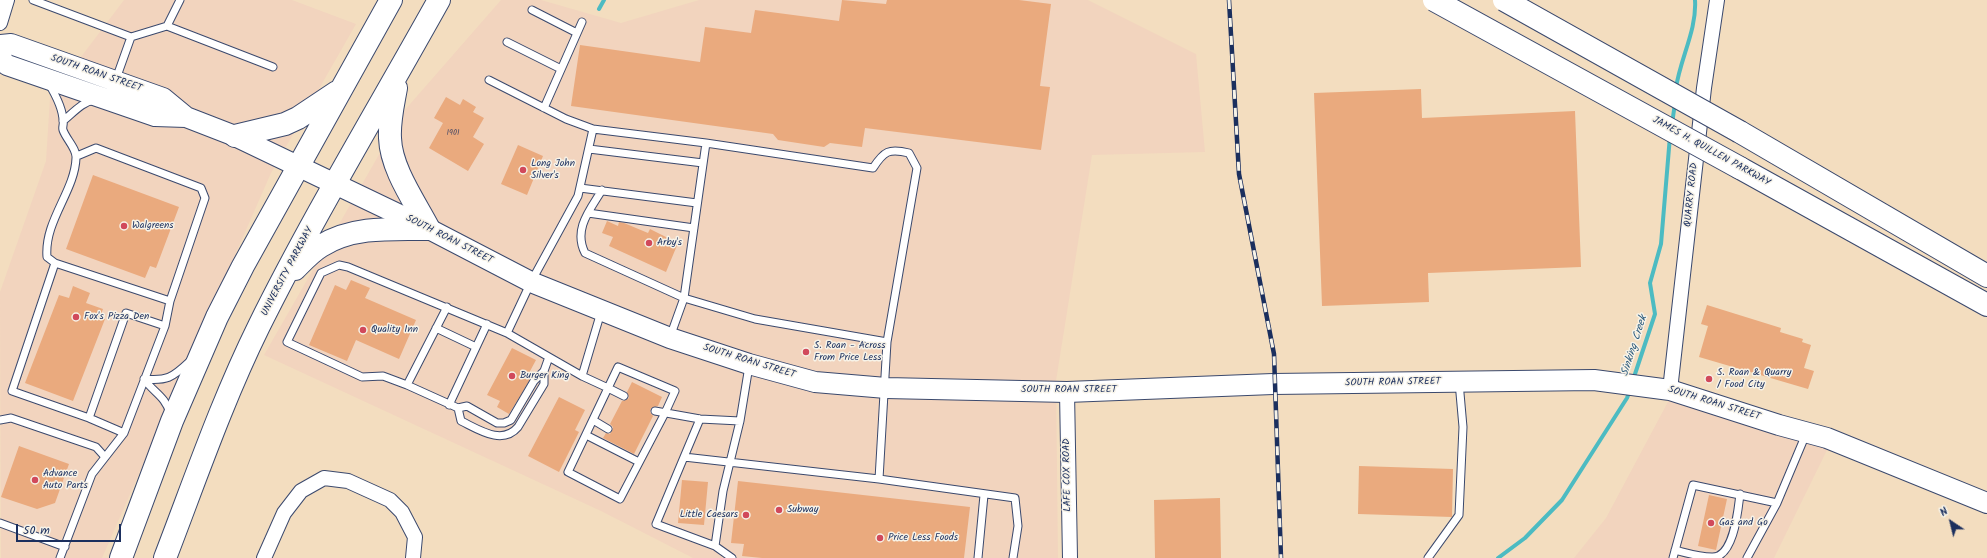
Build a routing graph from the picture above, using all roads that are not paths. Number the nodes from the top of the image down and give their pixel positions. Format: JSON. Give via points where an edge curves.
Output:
{"nodes":[{"id":1,"x":6,"y":0,"type":"edge"},
{"id":2,"x":33,"y":0,"type":"edge"},
{"id":3,"x":180,"y":0,"type":"edge"},
{"id":4,"x":390,"y":0,"type":"edge"},
{"id":5,"x":439,"y":0,"type":"edge"},
{"id":6,"x":1434,"y":0,"type":"edge"},
{"id":7,"x":1504,"y":0,"type":"edge"},
{"id":8,"x":1717,"y":0,"type":"edge"},
{"id":9,"x":532,"y":10,"type":"dead end"},
{"id":10,"x":582,"y":22,"type":"dead end"},
{"id":11,"x":0,"y":23,"type":"edge"},
{"id":12,"x":168,"y":26,"type":"junction"},
{"id":13,"x":577,"y":33,"type":"junction"},
{"id":14,"x":131,"y":37,"type":"junction"},
{"id":15,"x":507,"y":42,"type":"dead end"},
{"id":16,"x":0,"y":45,"type":"edge"},
{"id":17,"x":0,"y":58,"type":"edge"},
{"id":18,"x":273,"y":67,"type":"dead end"},
{"id":19,"x":561,"y":69,"type":"junction"},
{"id":20,"x":398,"y":75,"type":"junction"},
{"id":21,"x":46,"y":77,"type":"junction"},
{"id":22,"x":489,"y":80,"type":"dead end"},
{"id":23,"x":115,"y":81,"type":"junction"},
{"id":24,"x":344,"y":86,"type":"junction"},
{"id":25,"x":106,"y":99,"type":"junction"},
{"id":26,"x":544,"y":108,"type":"junction"},
{"id":27,"x":186,"y":117,"type":"junction"},
{"id":28,"x":64,"y":121,"type":"junction"},
{"id":29,"x":593,"y":129,"type":"junction"},
{"id":30,"x":235,"y":136,"type":"junction"},
{"id":31,"x":706,"y":143,"type":"junction"},
{"id":32,"x":589,"y":149,"type":"junction"},
{"id":33,"x":77,"y":156,"type":"junction"},
{"id":34,"x":703,"y":163,"type":"junction"},
{"id":35,"x":298,"y":166,"type":"junction"},
{"id":36,"x":336,"y":183,"type":"junction"},
{"id":37,"x":580,"y":188,"type":"junction"},
{"id":38,"x":602,"y":190,"type":"junction"},
{"id":39,"x":697,"y":202,"type":"junction"},
{"id":40,"x":588,"y":213,"type":"junction"},
{"id":41,"x":694,"y":228,"type":"junction"},
{"id":42,"x":429,"y":229,"type":"junction"},
{"id":43,"x":55,"y":263,"type":"junction"},
{"id":44,"x":1987,"y":276,"type":"edge"},
{"id":45,"x":281,"y":282,"type":"junction"},
{"id":46,"x":531,"y":282,"type":"junction"},
{"id":47,"x":684,"y":298,"type":"junction"},
{"id":48,"x":170,"y":301,"type":"junction"},
{"id":49,"x":1987,"y":305,"type":"edge"},
{"id":50,"x":447,"y":307,"type":"junction"},
{"id":51,"x":602,"y":310,"type":"junction"},
{"id":52,"x":487,"y":324,"type":"junction"},
{"id":53,"x":165,"y":326,"type":"junction"},
{"id":54,"x":436,"y":328,"type":"junction"},
{"id":55,"x":507,"y":333,"type":"junction"},
{"id":56,"x":670,"y":338,"type":"junction"},
{"id":57,"x":888,"y":342,"type":"junction"},
{"id":58,"x":476,"y":347,"type":"junction"},
{"id":59,"x":202,"y":351,"type":"junction"},
{"id":60,"x":549,"y":357,"type":"junction"},
{"id":61,"x":749,"y":364,"type":"junction"},
{"id":62,"x":544,"y":371,"type":"junction"},
{"id":63,"x":582,"y":376,"type":"junction"},
{"id":64,"x":144,"y":380,"type":"junction"},
{"id":65,"x":1459,"y":382,"type":"junction"},
{"id":66,"x":407,"y":384,"type":"junction"},
{"id":67,"x":608,"y":388,"type":"junction"},
{"id":68,"x":886,"y":388,"type":"junction"},
{"id":69,"x":1661,"y":388,"type":"junction"},
{"id":70,"x":1067,"y":392,"type":"junction"},
{"id":71,"x":624,"y":396,"type":"dead end"},
{"id":72,"x":449,"y":405,"type":"junction"},
{"id":73,"x":458,"y":408,"type":"junction"},
{"id":74,"x":655,"y":411,"type":"dead end"},
{"id":75,"x":665,"y":413,"type":"junction"},
{"id":76,"x":90,"y":418,"type":"junction"},
{"id":77,"x":700,"y":419,"type":"junction"},
{"id":78,"x":0,"y":420,"type":"edge"},
{"id":79,"x":593,"y":420,"type":"junction"},
{"id":80,"x":172,"y":421,"type":"junction"},
{"id":81,"x":740,"y":421,"type":"junction"},
{"id":82,"x":608,"y":429,"type":"dead end"},
{"id":83,"x":1806,"y":432,"type":"junction"},
{"id":84,"x":124,"y":433,"type":"junction"},
{"id":85,"x":586,"y":435,"type":"junction"},
{"id":86,"x":639,"y":445,"type":"dead end"},
{"id":87,"x":647,"y":448,"type":"junction"},
{"id":88,"x":684,"y":457,"type":"junction"},
{"id":89,"x":105,"y":458,"type":"junction"},
{"id":90,"x":639,"y":462,"type":"junction"},
{"id":91,"x":731,"y":462,"type":"junction"},
{"id":92,"x":879,"y":479,"type":"junction"},
{"id":93,"x":984,"y":494,"type":"junction"},
{"id":94,"x":1740,"y":494,"type":"junction"},
{"id":95,"x":1777,"y":502,"type":"junction"},
{"id":96,"x":1987,"y":503,"type":"edge"},
{"id":97,"x":0,"y":523,"type":"edge"},
{"id":98,"x":715,"y":546,"type":"junction"},
{"id":99,"x":64,"y":547,"type":"junction"},
{"id":100,"x":1675,"y":550,"type":"junction"},
{"id":101,"x":60,"y":558,"type":"edge"},
{"id":102,"x":121,"y":558,"type":"edge"},
{"id":103,"x":165,"y":558,"type":"edge"},
{"id":104,"x":264,"y":558,"type":"edge"},
{"id":105,"x":413,"y":558,"type":"edge"},
{"id":106,"x":732,"y":558,"type":"edge"},
{"id":107,"x":978,"y":558,"type":"edge"},
{"id":108,"x":1013,"y":558,"type":"edge"},
{"id":109,"x":1070,"y":558,"type":"edge"},
{"id":110,"x":1428,"y":558,"type":"edge"},
{"id":111,"x":1673,"y":558,"type":"edge"},
{"id":112,"x":1747,"y":558,"type":"edge"}],
"edges":[{"from":1,"to":11,"type":"street"},
{"from":2,"to":14,"type":"lane"},
{"from":3,"to":12,"type":"lane"},
{"from":4,"to":24,"type":"highway"},
{"from":5,"to":20,"type":"highway","name":"UNIVERSITY PARKWAY"},
{"from":6,"to":49,"type":"highway","name":"JAMES H. QUILLEN PARKWAY","bridge":true},
{"from":7,"to":44,"type":"highway","bridge":true,"via":[[1740,132]]},
{"from":8,"to":69,"type":"street","name":"QUARRY ROAD"},
{"from":9,"to":13,"type":"lane"},
{"from":10,"to":13,"type":"lane"},
{"from":12,"to":14,"type":"lane"},
{"from":12,"to":18,"type":"lane"},
{"from":13,"to":19,"type":"lane"},
{"from":14,"to":23,"type":"lane"},
{"from":15,"to":19,"type":"lane"},
{"from":16,"to":23,"type":"main road","name":"SOUTH ROAN STREET","via":[[11,44]]},
{"from":17,"to":21,"type":"main road","name":"SOUTH ROAN STREET","via":[[7,64]]},
{"from":19,"to":26,"type":"lane"},
{"from":20,"to":36,"type":"highway","name":"UNIVERSITY PARKWAY"},
{"from":20,"to":42,"type":"highway","via":[[390,120],[392,152],[395,165]]},
{"from":21,"to":25,"type":"main road","name":"SOUTH ROAN STREET"},
{"from":21,"to":28,"type":"lane","via":[[58,100]]},
{"from":22,"to":26,"type":"lane"},
{"from":23,"to":27,"type":"main road","name":"SOUTH ROAN STREET","via":[[163,98]]},
{"from":24,"to":30,"type":"highway","via":[[316,108],[285,124]]},
{"from":24,"to":35,"type":"highway"},
{"from":25,"to":27,"type":"main road","name":"SOUTH ROAN STREET","via":[[155,116]]},
{"from":25,"to":28,"type":"lane","via":[[88,101]]},
{"from":26,"to":29,"type":"lane"},
{"from":27,"to":30,"type":"main road","name":"SOUTH ROAN STREET"},
{"from":28,"to":33,"type":"lane","via":[[62,129]]},
{"from":29,"to":31,"type":"lane"},
{"from":29,"to":32,"type":"lane"},
{"from":30,"to":35,"type":"main road","name":"SOUTH ROAN STREET"},
{"from":31,"to":34,"type":"lane"},
{"from":31,"to":57,"type":"lane","via":[[873,168],[879,158],[888,151],[909,153],[917,168]]},
{"from":32,"to":34,"type":"lane"},
{"from":32,"to":37,"type":"lane"},
{"from":33,"to":43,"type":"lane","via":[[46,247],[47,257]]},
{"from":33,"to":48,"type":"lane","via":[[96,148],[200,188],[205,198]]},
{"from":34,"to":39,"type":"lane"},
{"from":35,"to":36,"type":"main road","name":"SOUTH ROAN STREET"},
{"from":35,"to":59,"type":"highway","via":[[243,266]]},
{"from":36,"to":42,"type":"main road","name":"SOUTH ROAN STREET"},
{"from":36,"to":45,"type":"highway","name":"UNIVERSITY PARKWAY"},
{"from":37,"to":38,"type":"lane"},
{"from":37,"to":46,"type":"lane"},
{"from":38,"to":39,"type":"lane"},
{"from":38,"to":40,"type":"lane"},
{"from":39,"to":41,"type":"lane"},
{"from":40,"to":41,"type":"lane"},
{"from":40,"to":47,"type":"lane","via":[[581,229],[580,242],[585,253]]},
{"from":41,"to":47,"type":"lane"},
{"from":42,"to":45,"type":"highway","via":[[368,230],[349,233],[319,247]]},
{"from":42,"to":46,"type":"main road","name":"SOUTH ROAN STREET"},
{"from":43,"to":48,"type":"lane"},
{"from":43,"to":76,"type":"lane","via":[[12,391]]},
{"from":45,"to":103,"type":"highway","name":"UNIVERSITY PARKWAY","via":[[234,382]]},
{"from":46,"to":51,"type":"main road","name":"SOUTH ROAN STREET"},
{"from":46,"to":55,"type":"lane"},
{"from":47,"to":56,"type":"lane"},
{"from":47,"to":57,"type":"lane","via":[[754,319]]},
{"from":48,"to":53,"type":"lane"},
{"from":50,"to":52,"type":"lane"},
{"from":50,"to":54,"type":"lane"},
{"from":50,"to":66,"type":"lane","via":[[348,267],[339,265],[321,273],[287,342],[362,377],[383,376]]},
{"from":51,"to":56,"type":"main road","name":"SOUTH ROAN STREET"},
{"from":51,"to":63,"type":"lane"},
{"from":52,"to":55,"type":"lane"},
{"from":52,"to":58,"type":"lane"},
{"from":53,"to":64,"type":"lane"},
{"from":53,"to":76,"type":"lane","via":[[126,313]]},
{"from":54,"to":58,"type":"lane"},
{"from":54,"to":66,"type":"lane"},
{"from":55,"to":60,"type":"lane"},
{"from":56,"to":61,"type":"main road","name":"SOUTH ROAN STREET"},
{"from":57,"to":68,"type":"lane"},
{"from":58,"to":72,"type":"lane"},
{"from":59,"to":64,"type":"lane","via":[[169,379]]},
{"from":59,"to":80,"type":"highway"},
{"from":60,"to":62,"type":"lane"},
{"from":60,"to":63,"type":"lane"},
{"from":61,"to":68,"type":"main road","name":"SOUTH ROAN STREET","via":[[815,382]]},
{"from":61,"to":81,"type":"lane"},
{"from":62,"to":73,"type":"lane","via":[[534,381],[515,415],[504,423],[497,423],[467,406]]},
{"from":62,"to":73,"type":"lane","via":[[544,384],[518,427],[506,436],[493,436],[461,421]]},
{"from":63,"to":67,"type":"lane"},
{"from":64,"to":80,"type":"lane","via":[[151,390],[167,403]]},
{"from":64,"to":84,"type":"lane"},
{"from":65,"to":69,"type":"main road","name":"SOUTH ROAN STREET","via":[[1594,380]]},
{"from":65,"to":70,"type":"main road","name":"SOUTH ROAN STREET","via":[[1273,384]]},
{"from":65,"to":110,"type":"lane","via":[[1463,427],[1459,515]]},
{"from":66,"to":72,"type":"lane"},
{"from":67,"to":71,"type":"lane"},
{"from":67,"to":75,"type":"lane","via":[[618,367],[674,390]]},
{"from":67,"to":79,"type":"lane"},
{"from":68,"to":70,"type":"main road","name":"SOUTH ROAN STREET"},
{"from":68,"to":92,"type":"lane"},
{"from":69,"to":83,"type":"main road","name":"SOUTH ROAN STREET"},
{"from":70,"to":109,"type":"street","name":"LAFE COX ROAD"},
{"from":72,"to":73,"type":"lane"},
{"from":74,"to":75,"type":"lane"},
{"from":75,"to":77,"type":"lane"},
{"from":75,"to":87,"type":"lane"},
{"from":76,"to":84,"type":"lane"},
{"from":77,"to":81,"type":"lane"},
{"from":77,"to":88,"type":"lane"},
{"from":78,"to":89,"type":"lane","via":[[11,418],[96,447]]},
{"from":79,"to":82,"type":"lane"},
{"from":79,"to":85,"type":"lane"},
{"from":80,"to":102,"type":"highway"},
{"from":81,"to":91,"type":"lane"},
{"from":83,"to":95,"type":"lane"},
{"from":83,"to":96,"type":"main road","name":"SOUTH ROAN STREET","via":[[1827,438]]},
{"from":84,"to":89,"type":"lane"},
{"from":85,"to":90,"type":"lane"},
{"from":85,"to":90,"type":"lane","via":[[568,472],[620,499]]},
{"from":86,"to":87,"type":"lane"},
{"from":87,"to":90,"type":"lane"},
{"from":88,"to":91,"type":"lane"},
{"from":88,"to":98,"type":"lane","via":[[656,524]]},
{"from":89,"to":99,"type":"lane","via":[[92,474]]},
{"from":91,"to":92,"type":"lane"},
{"from":91,"to":98,"type":"lane","via":[[723,491]]},
{"from":92,"to":93,"type":"lane"},
{"from":93,"to":107,"type":"lane"},
{"from":93,"to":108,"type":"lane","via":[[1015,498],[1018,526]]},
{"from":94,"to":95,"type":"lane"},
{"from":94,"to":100,"type":"lane","via":[[1731,541],[1722,554],[1713,558]]},
{"from":94,"to":100,"type":"lane","via":[[1693,485]]},
{"from":95,"to":112,"type":"lane"},
{"from":97,"to":99,"type":"lane"},
{"from":98,"to":106,"type":"lane"},
{"from":99,"to":101,"type":"lane"},
{"from":100,"to":111,"type":"lane"},
{"from":104,"to":105,"type":"street","via":[[284,513],[301,491],[324,478],[348,481],[390,500],[402,512],[415,536]]}]}
